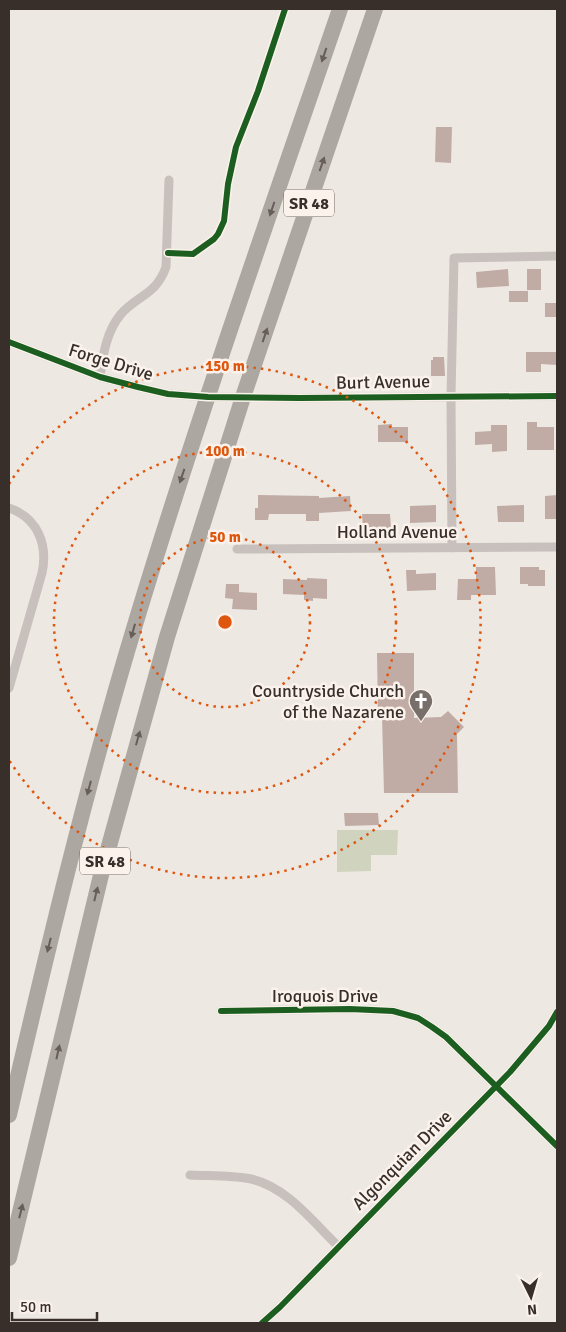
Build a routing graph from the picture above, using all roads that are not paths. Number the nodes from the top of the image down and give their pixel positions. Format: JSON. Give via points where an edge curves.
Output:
{"nodes":[{"id":1,"x":340,"y":9,"type":"edge"},
{"id":2,"x":375,"y":9,"type":"edge"},
{"id":3,"x":169,"y":180,"type":"dead end"},
{"id":4,"x":557,"y":256,"type":"edge"},
{"id":5,"x":9,"y":342,"type":"edge"},
{"id":6,"x":100,"y":377,"type":"junction"},
{"id":7,"x":450,"y":396,"type":"junction"},
{"id":8,"x":557,"y":396,"type":"edge"},
{"id":9,"x":208,"y":397,"type":"junction"},
{"id":10,"x":243,"y":397,"type":"junction"},
{"id":11,"x":9,"y":508,"type":"edge"},
{"id":12,"x":452,"y":548,"type":"junction"},
{"id":13,"x":557,"y":548,"type":"edge"},
{"id":14,"x":237,"y":549,"type":"dead end"},
{"id":15,"x":9,"y":688,"type":"edge"},
{"id":16,"x":221,"y":1011,"type":"dead end"},
{"id":17,"x":557,"y":1012,"type":"edge"},
{"id":18,"x":496,"y":1086,"type":"junction"},
{"id":19,"x":9,"y":1115,"type":"edge"},
{"id":20,"x":557,"y":1146,"type":"edge"},
{"id":21,"x":190,"y":1175,"type":"dead end"},
{"id":22,"x":338,"y":1246,"type":"junction"},
{"id":23,"x":9,"y":1258,"type":"edge"},
{"id":24,"x":262,"y":1323,"type":"edge"}],
"edges":[{"from":1,"to":9,"type":"highway","number":"SR 48","one_way":true},
{"from":10,"to":2,"type":"highway","number":"SR 48","one_way":true},
{"from":3,"to":6,"type":"street","via":[[166,267],[154,289],[119,316],[107,339]]},
{"from":4,"to":7,"type":"street","via":[[454,258]]},
{"from":5,"to":6,"type":"street","name":"Forge Drive"},
{"from":6,"to":9,"type":"street","name":"Forge Drive","via":[[168,394]]},
{"from":7,"to":8,"type":"street","name":"Burt Avenue"},
{"from":7,"to":10,"type":"street","name":"Burt Avenue"},
{"from":7,"to":12,"type":"street"},
{"from":9,"to":10,"type":"street","name":"Burt Avenue"},
{"from":9,"to":19,"type":"highway","number":"SR 48","one_way":true,"via":[[112,706],[53,927]]},
{"from":23,"to":10,"type":"highway","number":"SR 48","one_way":true,"via":[[125,785],[167,636]]},
{"from":11,"to":15,"type":"street","via":[[33,524],[42,539],[44,556]]},
{"from":12,"to":13,"type":"street","name":"Holland Avenue"},
{"from":12,"to":14,"type":"street","name":"Holland Avenue"},
{"from":16,"to":18,"type":"street","name":"Iroquois Drive","via":[[350,1009],[410,1015],[446,1038]]},
{"from":17,"to":18,"type":"street","name":"Algonquian Drive","via":[[533,1046]]},
{"from":18,"to":20,"type":"street","name":"Iroquois Drive"},
{"from":18,"to":22,"type":"street","name":"Algonquian Drive"},
{"from":21,"to":22,"type":"street","via":[[260,1182],[285,1196]]},
{"from":22,"to":24,"type":"street","name":"Algonquian Drive"}]}
